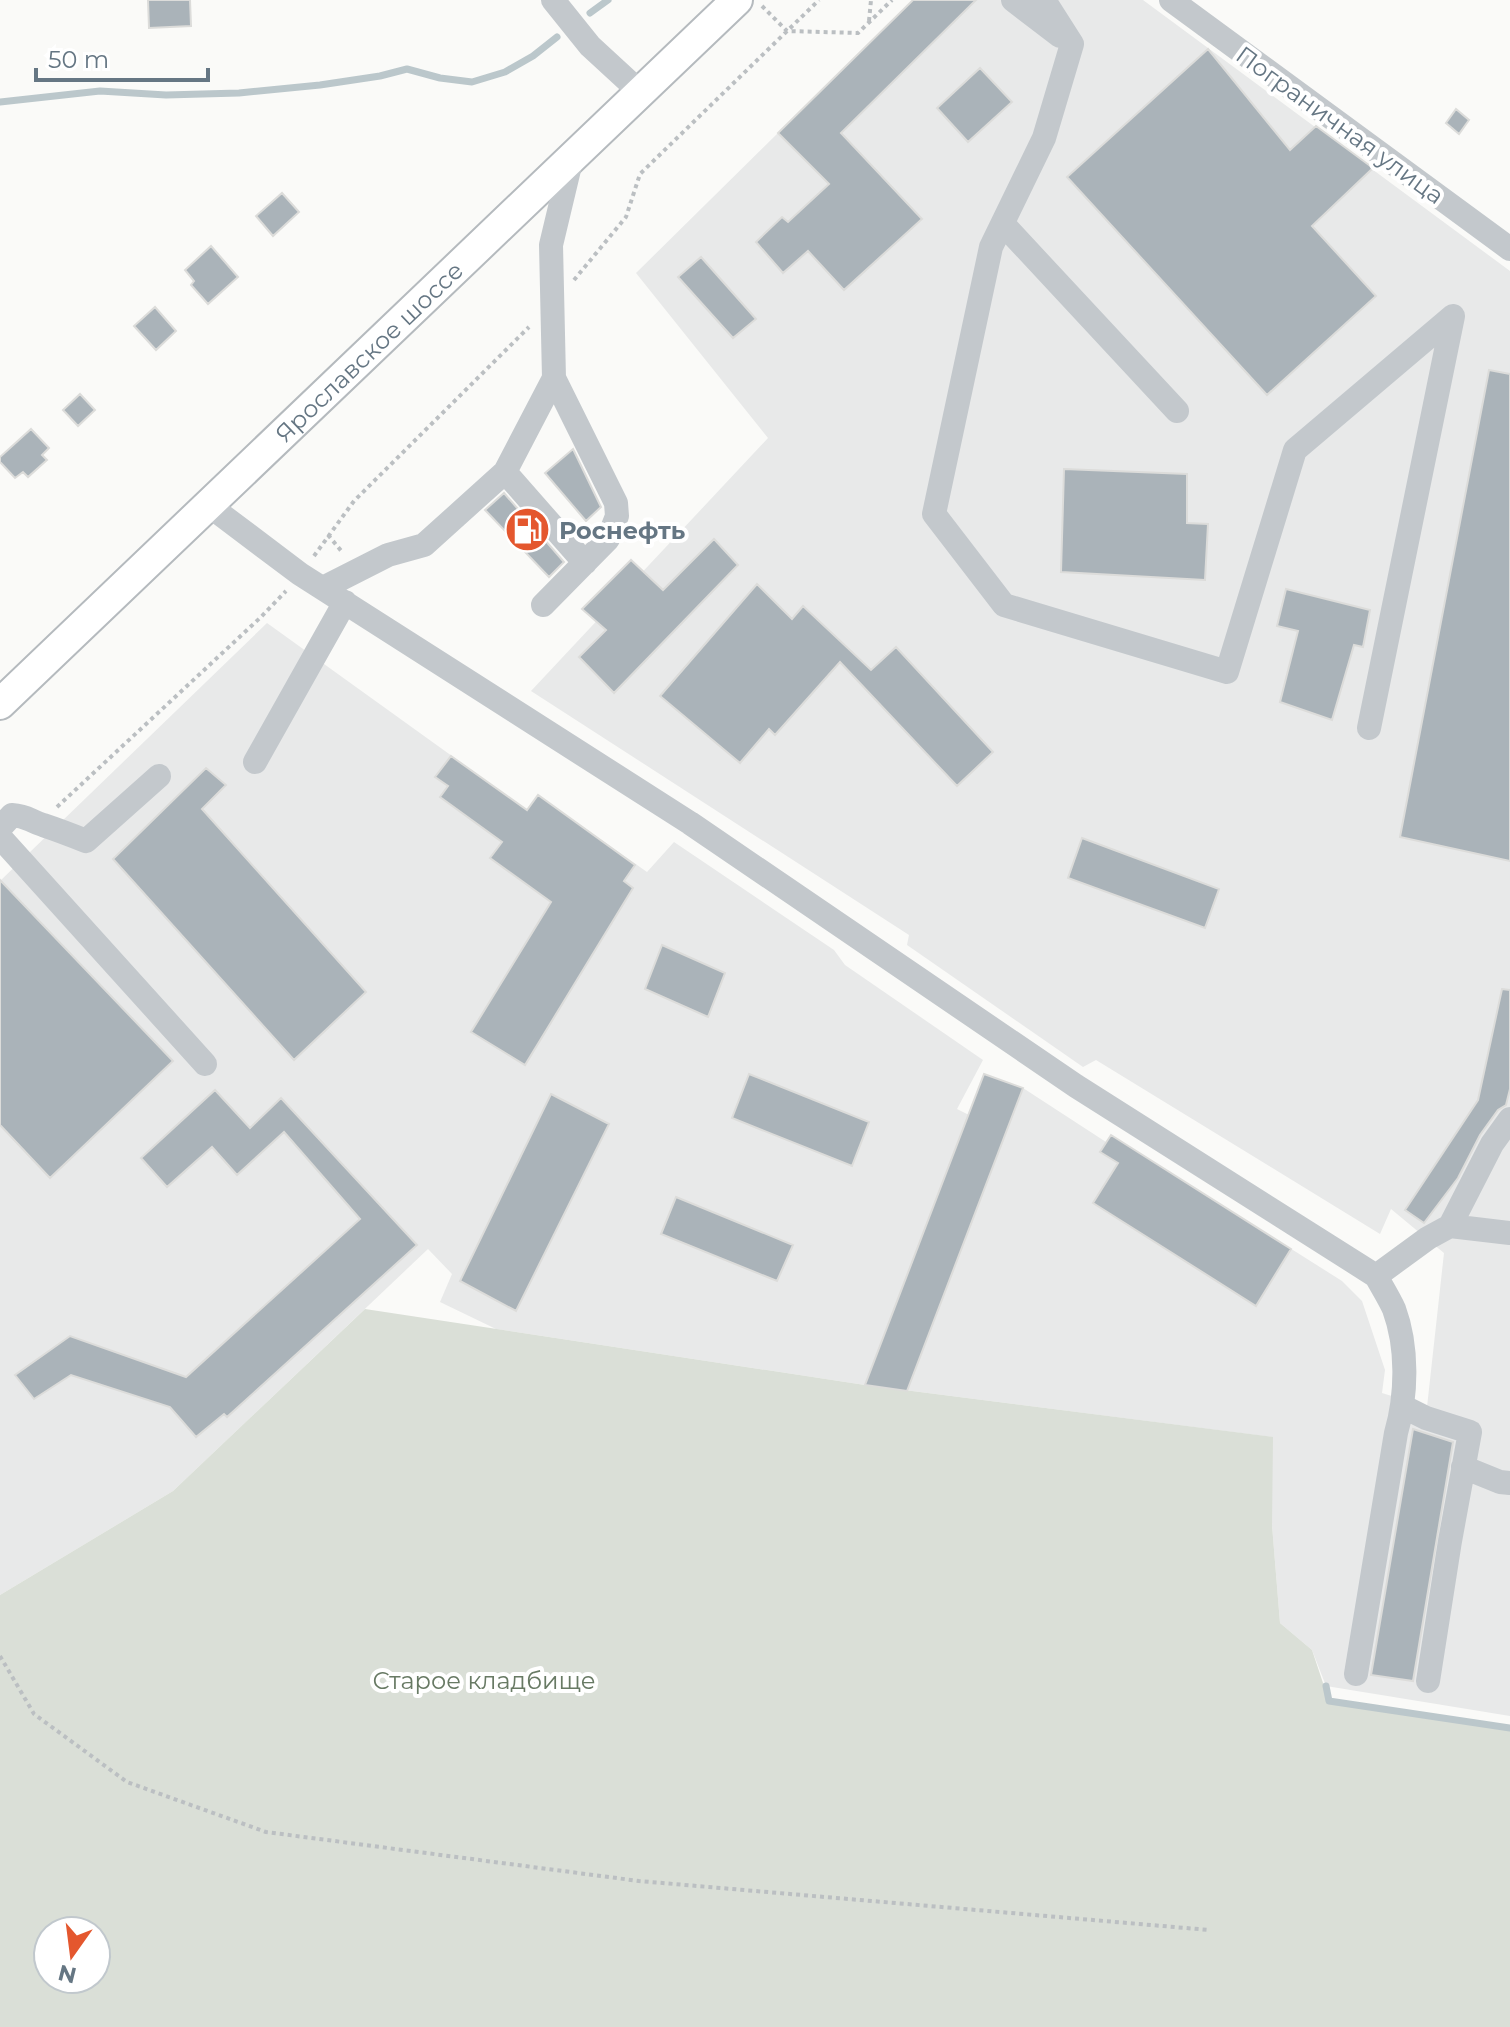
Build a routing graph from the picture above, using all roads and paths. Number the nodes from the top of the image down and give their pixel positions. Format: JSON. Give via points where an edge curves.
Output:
{"nodes":[{"id":1,"x":553,"y":0,"type":"edge"},
{"id":2,"x":737,"y":0,"type":"edge"},
{"id":3,"x":756,"y":0,"type":"edge"},
{"id":4,"x":819,"y":0,"type":"edge"},
{"id":5,"x":871,"y":0,"type":"edge"},
{"id":6,"x":892,"y":0,"type":"edge"},
{"id":7,"x":1013,"y":0,"type":"edge"},
{"id":8,"x":1044,"y":0,"type":"edge"},
{"id":9,"x":1171,"y":0,"type":"edge"},
{"id":10,"x":868,"y":23,"type":"junction"},
{"id":11,"x":787,"y":31,"type":"junction"},
{"id":12,"x":1072,"y":44,"type":"junction"},
{"id":13,"x":640,"y":92,"type":"junction"},
{"id":14,"x":572,"y":157,"type":"junction"},
{"id":15,"x":1003,"y":224,"type":"junction"},
{"id":16,"x":1510,"y":248,"type":"edge"},
{"id":17,"x":553,"y":302,"type":"junction"},
{"id":18,"x":554,"y":378,"type":"junction"},
{"id":19,"x":1177,"y":411,"type":"dead end"},
{"id":20,"x":505,"y":472,"type":"junction"},
{"id":21,"x":207,"y":504,"type":"junction"},
{"id":22,"x":328,"y":535,"type":"junction"},
{"id":23,"x":585,"y":563,"type":"junction"},
{"id":24,"x":356,"y":571,"type":"junction"},
{"id":25,"x":300,"y":574,"type":"junction"},
{"id":26,"x":323,"y":588,"type":"junction"},
{"id":27,"x":345,"y":602,"type":"junction"},
{"id":28,"x":543,"y":605,"type":"dead end"},
{"id":29,"x":0,"y":704,"type":"edge"},
{"id":30,"x":1369,"y":728,"type":"dead end"},
{"id":31,"x":255,"y":762,"type":"dead end"},
{"id":32,"x":159,"y":776,"type":"dead end"},
{"id":33,"x":39,"y":824,"type":"junction"},
{"id":34,"x":0,"y":828,"type":"edge"},
{"id":35,"x":0,"y":837,"type":"edge"},
{"id":36,"x":205,"y":1064,"type":"dead end"},
{"id":37,"x":1510,"y":1119,"type":"edge"},
{"id":38,"x":1501,"y":1146,"type":"edge"},
{"id":39,"x":1450,"y":1226,"type":"junction"},
{"id":40,"x":1510,"y":1233,"type":"edge"},
{"id":41,"x":1376,"y":1276,"type":"junction"},
{"id":42,"x":1404,"y":1407,"type":"junction"},
{"id":43,"x":1463,"y":1467,"type":"junction"},
{"id":44,"x":1510,"y":1483,"type":"edge"},
{"id":45,"x":0,"y":1656,"type":"edge"},
{"id":46,"x":1356,"y":1674,"type":"dead end"},
{"id":47,"x":1428,"y":1681,"type":"dead end"},
{"id":48,"x":1209,"y":1930,"type":"dead end"}],
"edges":[{"from":1,"to":13,"type":"street","via":[[590,46]]},
{"from":2,"to":13,"type":"main road","name":"Ярославское шоссе"},
{"from":3,"to":11,"type":"path"},
{"from":4,"to":11,"type":"path"},
{"from":5,"to":10,"type":"path"},
{"from":6,"to":10,"type":"path"},
{"from":7,"to":12,"type":"street"},
{"from":8,"to":12,"type":"street"},
{"from":9,"to":16,"type":"street","name":"Пограничная улица"},
{"from":10,"to":11,"type":"path","via":[[858,33]]},
{"from":11,"to":17,"type":"path","via":[[640,174],[626,217]]},
{"from":12,"to":15,"type":"street","via":[[1044,138]]},
{"from":13,"to":14,"type":"main road","name":"Ярославское шоссе"},
{"from":14,"to":17,"type":"street","via":[[551,245]]},
{"from":14,"to":21,"type":"main road","name":"Ярославское шоссе"},
{"from":15,"to":19,"type":"street"},
{"from":15,"to":30,"type":"street","via":[[991,247],[934,514],[1004,605],[1227,672],[1295,450],[1453,316]]},
{"from":17,"to":18,"type":"street"},
{"from":17,"to":22,"type":"path","via":[[354,501]]},
{"from":18,"to":20,"type":"street"},
{"from":18,"to":23,"type":"street","via":[[616,503],[608,539]]},
{"from":20,"to":23,"type":"street"},
{"from":20,"to":24,"type":"street","via":[[424,545]]},
{"from":21,"to":25,"type":"street"},
{"from":21,"to":29,"type":"main road","name":"Ярославское шоссе"},
{"from":22,"to":24,"type":"path"},
{"from":22,"to":25,"type":"path"},
{"from":23,"to":28,"type":"street"},
{"from":24,"to":26,"type":"street"},
{"from":25,"to":26,"type":"street"},
{"from":25,"to":33,"type":"path","via":[[261,617]]},
{"from":26,"to":27,"type":"street"},
{"from":27,"to":31,"type":"street"},
{"from":27,"to":41,"type":"street","via":[[690,823],[1076,1086]]},
{"from":32,"to":33,"type":"street","via":[[86,841]]},
{"from":33,"to":34,"type":"street","via":[[26,815],[12,815]]},
{"from":35,"to":36,"type":"street"},
{"from":37,"to":38,"type":"street"},
{"from":38,"to":39,"type":"street"},
{"from":39,"to":40,"type":"street"},
{"from":39,"to":41,"type":"street"},
{"from":41,"to":42,"type":"street","via":[[1401,1337]]},
{"from":42,"to":43,"type":"street","via":[[1470,1432]]},
{"from":42,"to":46,"type":"street"},
{"from":43,"to":44,"type":"street"},
{"from":43,"to":47,"type":"street"},
{"from":45,"to":48,"type":"path","via":[[34,1714],[127,1782],[266,1832],[639,1881]]}]}
